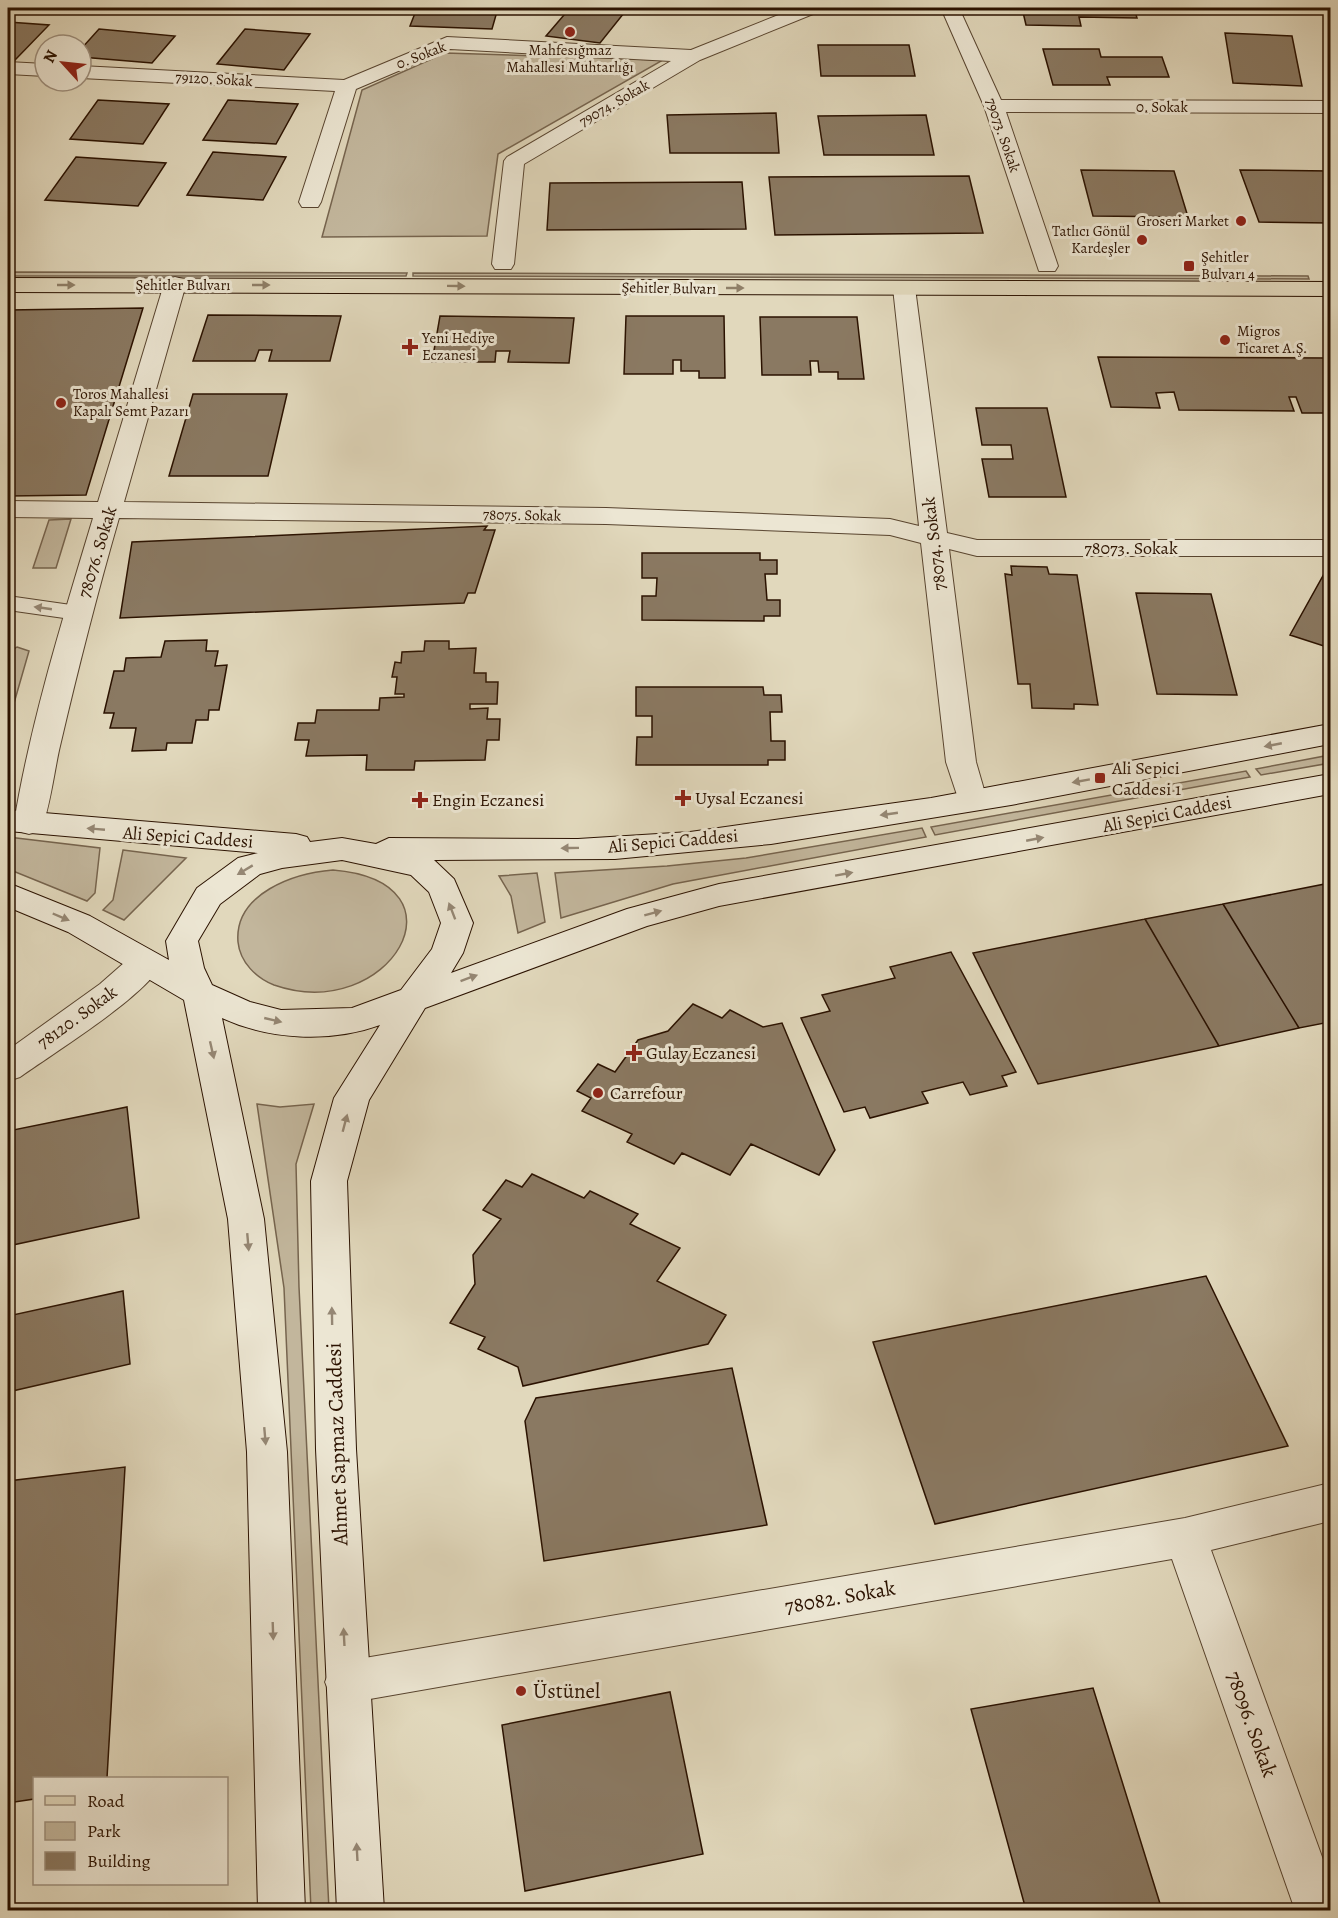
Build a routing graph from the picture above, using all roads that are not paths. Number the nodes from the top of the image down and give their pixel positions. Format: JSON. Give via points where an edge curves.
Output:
{"nodes":[{"id":1,"x":811,"y":8,"type":"edge"},
{"id":2,"x":950,"y":8,"type":"edge"},
{"id":3,"x":693,"y":56,"type":"junction"},
{"id":4,"x":8,"y":68,"type":"edge"},
{"id":5,"x":33,"y":69,"type":"edge"},
{"id":6,"x":93,"y":73,"type":"edge"},
{"id":7,"x":347,"y":86,"type":"junction"},
{"id":8,"x":994,"y":106,"type":"junction"},
{"id":9,"x":1330,"y":107,"type":"edge"},
{"id":10,"x":310,"y":202,"type":"dead end"},
{"id":11,"x":8,"y":264,"type":"edge"},
{"id":12,"x":480,"y":264,"type":"dead end"},
{"id":13,"x":513,"y":264,"type":"joint"},
{"id":14,"x":1023,"y":266,"type":"dead end"},
{"id":15,"x":1047,"y":266,"type":"junction"},
{"id":16,"x":1070,"y":266,"type":"dead end"},
{"id":17,"x":177,"y":274,"type":"junction"},
{"id":18,"x":8,"y":285,"type":"edge"},
{"id":19,"x":904,"y":288,"type":"junction"},
{"id":20,"x":1330,"y":289,"type":"edge"},
{"id":21,"x":8,"y":510,"type":"edge"},
{"id":22,"x":110,"y":510,"type":"junction"},
{"id":23,"x":933,"y":539,"type":"junction"},
{"id":24,"x":1330,"y":548,"type":"edge"},
{"id":25,"x":8,"y":603,"type":"edge"},
{"id":26,"x":78,"y":613,"type":"junction"},
{"id":27,"x":1330,"y":734,"type":"edge"},
{"id":28,"x":1330,"y":784,"type":"edge"},
{"id":29,"x":972,"y":800,"type":"junction"},
{"id":30,"x":18,"y":822,"type":"edge"},
{"id":31,"x":342,"y":849,"type":"junction"},
{"id":32,"x":8,"y":894,"type":"edge"},
{"id":33,"x":145,"y":963,"type":"junction"},
{"id":34,"x":199,"y":993,"type":"junction"},
{"id":35,"x":414,"y":998,"type":"junction"},
{"id":36,"x":8,"y":1068,"type":"edge"},
{"id":37,"x":1330,"y":1502,"type":"edge"},
{"id":38,"x":1185,"y":1537,"type":"junction"},
{"id":39,"x":347,"y":1682,"type":"junction"},
{"id":40,"x":281,"y":1911,"type":"edge"},
{"id":41,"x":361,"y":1911,"type":"edge"},
{"id":42,"x":1318,"y":1911,"type":"edge"}],
"edges":[{"from":1,"to":3,"type":"street","name":"79074. Sokak"},
{"from":2,"to":8,"type":"street","name":"79073. Sokak"},
{"from":3,"to":7,"type":"street","name":"0. Sokak","via":[[447,43]]},
{"from":3,"to":13,"type":"street","name":"79074. Sokak","via":[[514,161]]},
{"from":4,"to":5,"type":"street"},
{"from":6,"to":7,"type":"street","name":"79120. Sokak"},
{"from":7,"to":10,"type":"street"},
{"from":8,"to":9,"type":"street","name":"0. Sokak"},
{"from":8,"to":15,"type":"street","name":"79073. Sokak"},
{"from":11,"to":17,"type":"main road","name":"Şehitler Bulvarı"},
{"from":12,"to":13,"type":"main road"},
{"from":14,"to":15,"type":"main road"},
{"from":15,"to":16,"type":"main road"},
{"from":18,"to":17,"type":"main road","name":"Şehitler Bulvarı","one_way":true},
{"from":17,"to":19,"type":"main road","name":"Şehitler Bulvarı","one_way":true},
{"from":17,"to":22,"type":"street","name":"78076. Sokak"},
{"from":19,"to":20,"type":"main road","name":"Şehitler Bulvarı"},
{"from":19,"to":23,"type":"street","name":"78074. Sokak"},
{"from":21,"to":22,"type":"street","name":"78075. Sokak"},
{"from":22,"to":23,"type":"street","name":"78075. Sokak","via":[[606,516],[890,527]]},
{"from":22,"to":26,"type":"street","name":"78076. Sokak"},
{"from":23,"to":24,"type":"street","name":"78073. Sokak","via":[[977,548]]},
{"from":23,"to":29,"type":"street","name":"78074. Sokak","via":[[961,762]]},
{"from":26,"to":25,"type":"lane","one_way":true},
{"from":26,"to":30,"type":"street","name":"78076. Sokak","via":[[35,788]]},
{"from":27,"to":29,"type":"street","name":"Ali Sepici Caddesi","one_way":true},
{"from":35,"to":28,"type":"street","name":"Ali Sepici Caddesi","one_way":true,"via":[[638,916],[719,895]]},
{"from":29,"to":31,"type":"street","name":"Ali Sepici Caddesi","one_way":true,"via":[[639,847]]},
{"from":31,"to":30,"type":"street","name":"Ali Sepici Caddesi","one_way":true},
{"from":31,"to":34,"type":"street","one_way":true,"via":[[282,856],[249,866],[208,896],[182,941],[187,968]]},
{"from":35,"to":31,"type":"street","name":"Ahmet Sapmaz Caddesi","one_way":true,"via":[[447,953],[457,923],[443,887],[422,867]]},
{"from":32,"to":33,"type":"street","one_way":true,"via":[[79,924]]},
{"from":33,"to":34,"type":"street"},
{"from":33,"to":36,"type":"street","name":"78120. Sokak","via":[[112,993]]},
{"from":34,"to":35,"type":"street","name":"Ali Sepici Caddesi","one_way":true,"via":[[241,1012],[281,1023],[354,1021]]},
{"from":34,"to":40,"type":"street","one_way":true,"via":[[246,1219],[265,1429]]},
{"from":39,"to":35,"type":"street","name":"Ahmet Sapmaz Caddesi","one_way":true,"via":[[329,1180],[352,1098]]},
{"from":37,"to":38,"type":"street","name":"78082. Sokak"},
{"from":38,"to":39,"type":"street","name":"78082. Sokak"},
{"from":38,"to":42,"type":"street","name":"78096. Sokak"},
{"from":41,"to":39,"type":"street","name":"Ahmet Sapmaz Caddesi","one_way":true}]}
